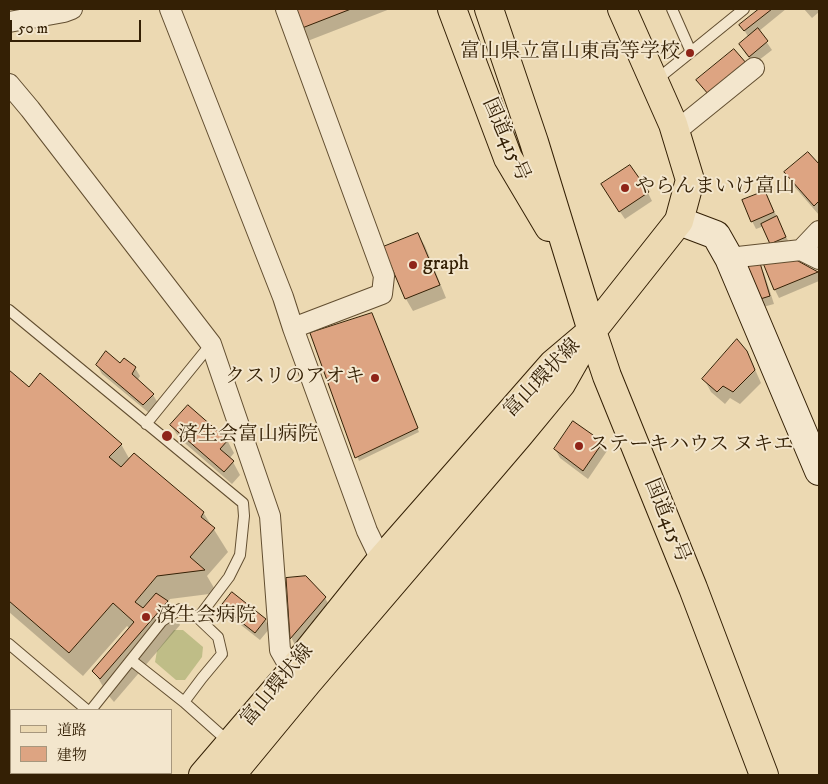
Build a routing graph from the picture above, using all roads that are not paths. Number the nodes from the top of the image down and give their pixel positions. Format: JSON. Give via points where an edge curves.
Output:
{"nodes":[{"id":1,"x":72,"y":9,"type":"edge"},
{"id":2,"x":170,"y":9,"type":"edge"},
{"id":3,"x":286,"y":9,"type":"edge"},
{"id":4,"x":452,"y":9,"type":"edge"},
{"id":5,"x":489,"y":9,"type":"edge"},
{"id":6,"x":622,"y":9,"type":"edge"},
{"id":7,"x":672,"y":9,"type":"edge"},
{"id":8,"x":744,"y":9,"type":"edge"},
{"id":9,"x":9,"y":22,"type":"edge"},
{"id":10,"x":691,"y":52,"type":"junction"},
{"id":11,"x":754,"y":68,"type":"dead end"},
{"id":12,"x":654,"y":82,"type":"junction"},
{"id":13,"x":9,"y":84,"type":"edge"},
{"id":14,"x":675,"y":132,"type":"junction"},
{"id":15,"x":679,"y":221,"type":"junction"},
{"id":16,"x":819,"y":231,"type":"edge"},
{"id":17,"x":801,"y":250,"type":"junction"},
{"id":18,"x":729,"y":258,"type":"junction"},
{"id":19,"x":819,"y":259,"type":"edge"},
{"id":20,"x":571,"y":265,"type":"junction"},
{"id":21,"x":9,"y":310,"type":"edge"},
{"id":22,"x":293,"y":328,"type":"junction"},
{"id":23,"x":592,"y":330,"type":"junction"},
{"id":24,"x":211,"y":344,"type":"junction"},
{"id":25,"x":146,"y":424,"type":"junction"},
{"id":26,"x":819,"y":471,"type":"edge"},
{"id":27,"x":381,"y":560,"type":"junction"},
{"id":28,"x":198,"y":618,"type":"junction"},
{"id":29,"x":9,"y":644,"type":"edge"},
{"id":30,"x":131,"y":660,"type":"junction"},
{"id":31,"x":299,"y":677,"type":"junction"},
{"id":32,"x":184,"y":702,"type":"junction"},
{"id":33,"x":85,"y":709,"type":"edge"},
{"id":34,"x":92,"y":709,"type":"edge"},
{"id":35,"x":230,"y":743,"type":"junction"},
{"id":36,"x":203,"y":775,"type":"edge"},
{"id":37,"x":231,"y":775,"type":"edge"},
{"id":38,"x":764,"y":775,"type":"edge"}],
"edges":[{"from":1,"to":9,"type":"street"},
{"from":2,"to":22,"type":"street"},
{"from":3,"to":22,"type":"street","via":[[384,276],[382,294]]},
{"from":4,"to":20,"type":"main road","name":"国道415号","via":[[508,158]]},
{"from":5,"to":20,"type":"main road","name":"国道415号"},
{"from":6,"to":12,"type":"main road"},
{"from":7,"to":10,"type":"lane"},
{"from":8,"to":10,"type":"lane"},
{"from":10,"to":12,"type":"lane"},
{"from":11,"to":14,"type":"street"},
{"from":12,"to":14,"type":"main road"},
{"from":13,"to":24,"type":"street"},
{"from":14,"to":15,"type":"main road","via":[[690,180]]},
{"from":15,"to":18,"type":"street","via":[[716,235]]},
{"from":15,"to":23,"type":"main road"},
{"from":16,"to":17,"type":"street"},
{"from":17,"to":18,"type":"street"},
{"from":17,"to":19,"type":"street"},
{"from":18,"to":26,"type":"street"},
{"from":20,"to":23,"type":"main road","name":"国道415号"},
{"from":21,"to":25,"type":"lane"},
{"from":22,"to":27,"type":"street","via":[[367,531]]},
{"from":23,"to":27,"type":"main road","name":"富山環状線","via":[[553,364]]},
{"from":23,"to":31,"type":"main road","name":"富山環状線","via":[[561,384],[519,435]]},
{"from":23,"to":38,"type":"main road","name":"国道415号","via":[[607,376]]},
{"from":24,"to":25,"type":"lane"},
{"from":24,"to":31,"type":"street","via":[[270,516],[280,650]]},
{"from":25,"to":28,"type":"lane","via":[[242,503],[240,555],[229,578]]},
{"from":27,"to":31,"type":"main road","name":"富山環状線"},
{"from":28,"to":30,"type":"lane","via":[[180,610],[162,621]]},
{"from":28,"to":32,"type":"lane","via":[[218,637],[222,654]]},
{"from":29,"to":33,"type":"lane"},
{"from":30,"to":32,"type":"lane"},
{"from":30,"to":34,"type":"lane"},
{"from":31,"to":35,"type":"main road","name":"富山環状線"},
{"from":31,"to":37,"type":"main road","name":"富山環状線"},
{"from":32,"to":35,"type":"lane"},
{"from":35,"to":36,"type":"main road","name":"富山環状線"}]}
